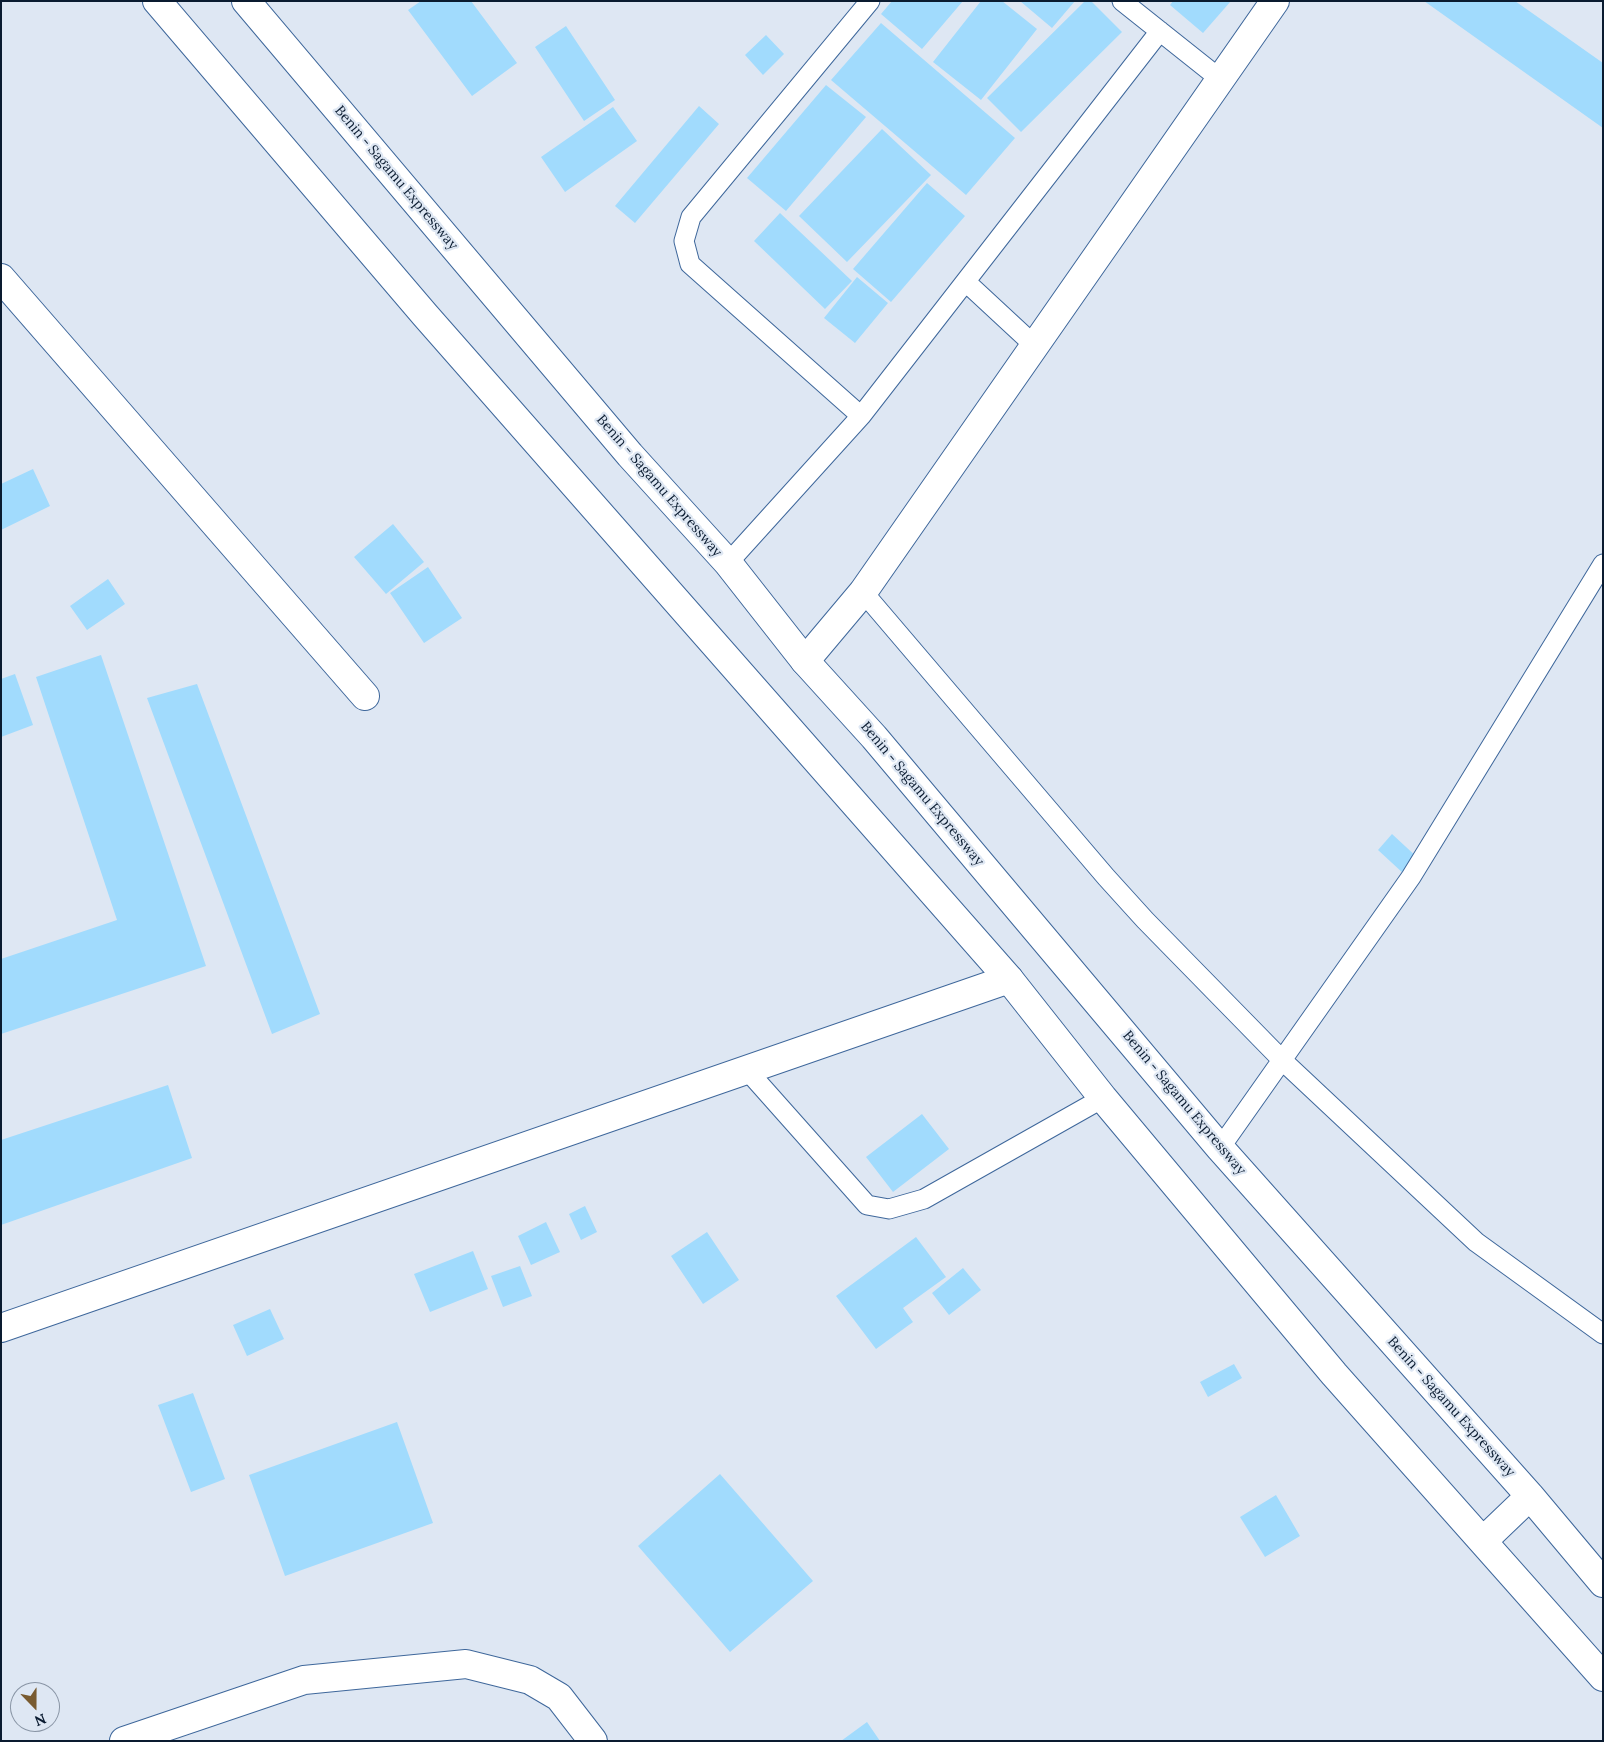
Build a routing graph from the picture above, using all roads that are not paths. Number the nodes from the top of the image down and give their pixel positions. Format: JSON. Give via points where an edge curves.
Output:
{"nodes":[{"id":1,"x":156,"y":1,"type":"edge"},
{"id":2,"x":246,"y":1,"type":"edge"},
{"id":3,"x":870,"y":1,"type":"edge"},
{"id":4,"x":1122,"y":1,"type":"edge"},
{"id":5,"x":1275,"y":1,"type":"edge"},
{"id":6,"x":1160,"y":31,"type":"junction"},
{"id":7,"x":1220,"y":79,"type":"junction"},
{"id":8,"x":1,"y":278,"type":"edge"},
{"id":9,"x":966,"y":282,"type":"junction"},
{"id":10,"x":1035,"y":346,"type":"junction"},
{"id":11,"x":861,"y":416,"type":"junction"},
{"id":12,"x":728,"y":563,"type":"junction"},
{"id":13,"x":1603,"y":564,"type":"edge"},
{"id":14,"x":863,"y":592,"type":"junction"},
{"id":15,"x":805,"y":661,"type":"junction"},
{"id":16,"x":365,"y":696,"type":"dead end"},
{"id":17,"x":1009,"y":979,"type":"junction"},
{"id":18,"x":1284,"y":1061,"type":"junction"},
{"id":19,"x":747,"y":1070,"type":"junction"},
{"id":20,"x":1103,"y":1098,"type":"junction"},
{"id":21,"x":1220,"y":1148,"type":"junction"},
{"id":22,"x":1,"y":1328,"type":"edge"},
{"id":23,"x":1603,"y":1334,"type":"edge"},
{"id":24,"x":1530,"y":1496,"type":"junction"},
{"id":25,"x":1483,"y":1541,"type":"junction"},
{"id":26,"x":1603,"y":1583,"type":"edge"},
{"id":27,"x":1603,"y":1677,"type":"edge"},
{"id":28,"x":124,"y":1741,"type":"edge"},
{"id":29,"x":593,"y":1741,"type":"edge"}],
"edges":[{"from":1,"to":17,"type":"main road","via":[[425,315]]},
{"from":2,"to":12,"type":"main road","name":"Benin - Sagamu Expressway","via":[[630,455]]},
{"from":3,"to":11,"type":"lane","via":[[691,217],[684,240],[690,264]]},
{"from":4,"to":6,"type":"lane"},
{"from":5,"to":7,"type":"main road"},
{"from":6,"to":7,"type":"lane"},
{"from":6,"to":9,"type":"lane"},
{"from":7,"to":10,"type":"main road"},
{"from":8,"to":16,"type":"main road"},
{"from":9,"to":10,"type":"lane"},
{"from":9,"to":11,"type":"lane"},
{"from":10,"to":14,"type":"main road"},
{"from":11,"to":12,"type":"lane"},
{"from":12,"to":15,"type":"main road","name":"Benin - Sagamu Expressway"},
{"from":13,"to":18,"type":"lane","via":[[1411,877]]},
{"from":14,"to":15,"type":"main road"},
{"from":14,"to":18,"type":"lane","via":[[1112,884]]},
{"from":15,"to":21,"type":"main road","name":"Benin - Sagamu Expressway","via":[[880,744]]},
{"from":17,"to":19,"type":"main road"},
{"from":17,"to":20,"type":"main road"},
{"from":18,"to":21,"type":"lane"},
{"from":18,"to":23,"type":"lane","via":[[1476,1242]]},
{"from":19,"to":20,"type":"lane","via":[[867,1204],[889,1209],[924,1199]]},
{"from":19,"to":22,"type":"main road"},
{"from":20,"to":25,"type":"main road","via":[[1334,1374]]},
{"from":21,"to":24,"type":"main road","name":"Benin - Sagamu Expressway"},
{"from":24,"to":25,"type":"main road"},
{"from":24,"to":26,"type":"main road","name":"Benin - Sagamu Expressway"},
{"from":25,"to":27,"type":"main road"},
{"from":28,"to":29,"type":"main road","via":[[304,1680],[466,1664],[530,1680],[559,1697]]}]}
